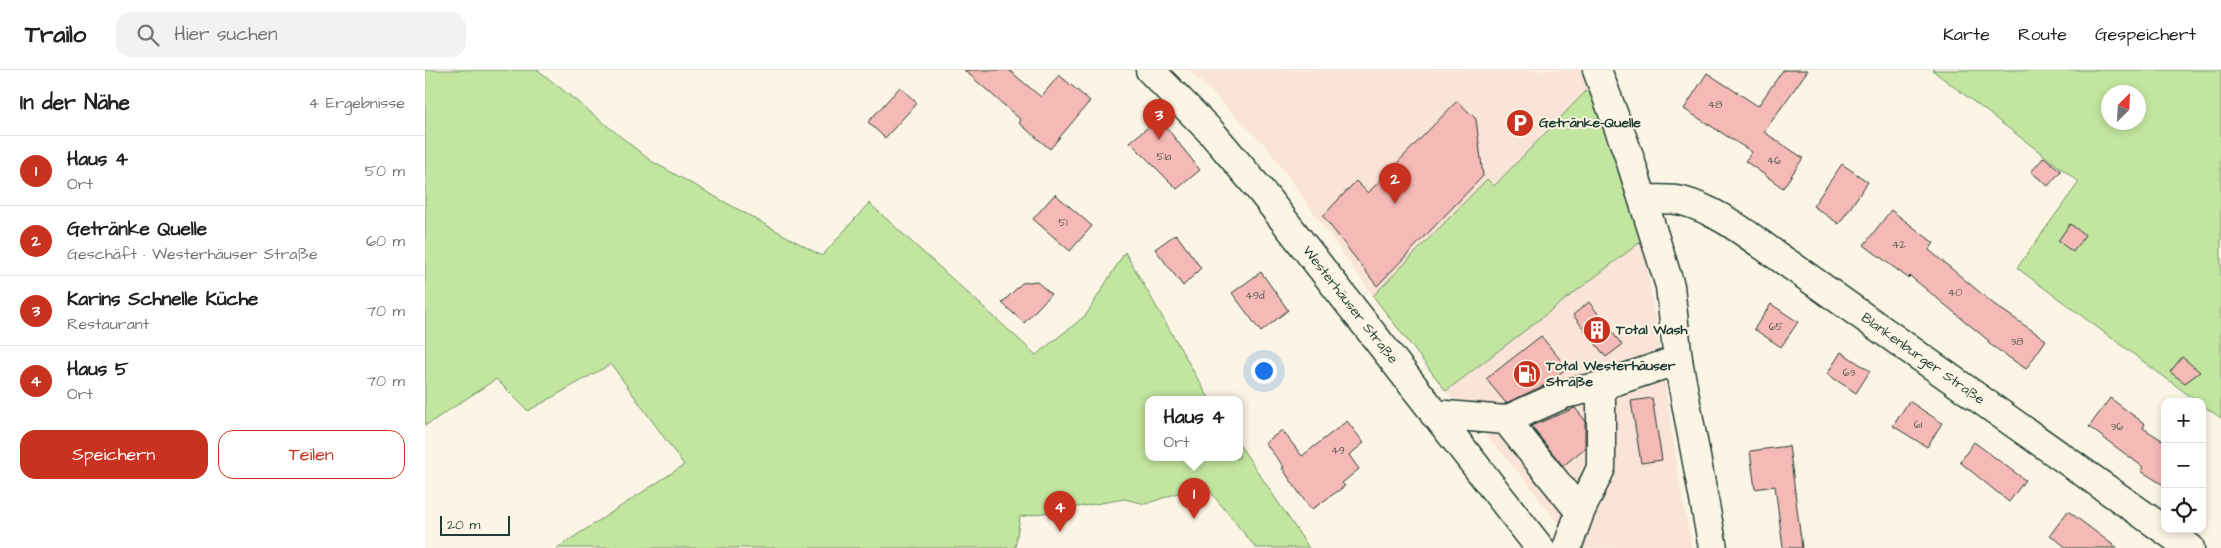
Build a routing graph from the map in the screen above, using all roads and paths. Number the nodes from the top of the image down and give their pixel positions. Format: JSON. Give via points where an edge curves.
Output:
{"nodes":[{"id":1,"x":1150,"y":70,"type":"edge"},
{"id":2,"x":1597,"y":70,"type":"edge"},
{"id":3,"x":1643,"y":199,"type":"junction"},
{"id":4,"x":1678,"y":360,"type":"junction"},
{"id":5,"x":1601,"y":386,"type":"junction"},
{"id":6,"x":1434,"y":414,"type":"junction"},
{"id":7,"x":1506,"y":420,"type":"junction"},
{"id":8,"x":1580,"y":512,"type":"junction"},
{"id":9,"x":1540,"y":548,"type":"edge"},
{"id":10,"x":1567,"y":548,"type":"edge"},
{"id":11,"x":1713,"y":548,"type":"edge"},
{"id":12,"x":2190,"y":548,"type":"edge"}],
"edges":[{"from":1,"to":6,"type":"street","name":"Westerhäuser Straße","via":[[1212,133],[1261,191]]},
{"from":2,"to":3,"type":"street"},
{"from":3,"to":4,"type":"street","via":[[1671,286]]},
{"from":3,"to":12,"type":"street","name":"Blankenburger Straße","via":[[1681,201],[1727,223]]},
{"from":4,"to":5,"type":"street"},
{"from":4,"to":11,"type":"street"},
{"from":5,"to":7,"type":"street","via":[[1564,394]]},
{"from":5,"to":8,"type":"street","via":[[1601,468]]},
{"from":6,"to":7,"type":"street"},
{"from":6,"to":9,"type":"street","name":"Westerhäuser Straße"},
{"from":7,"to":8,"type":"street"},
{"from":8,"to":10,"type":"street"}]}
